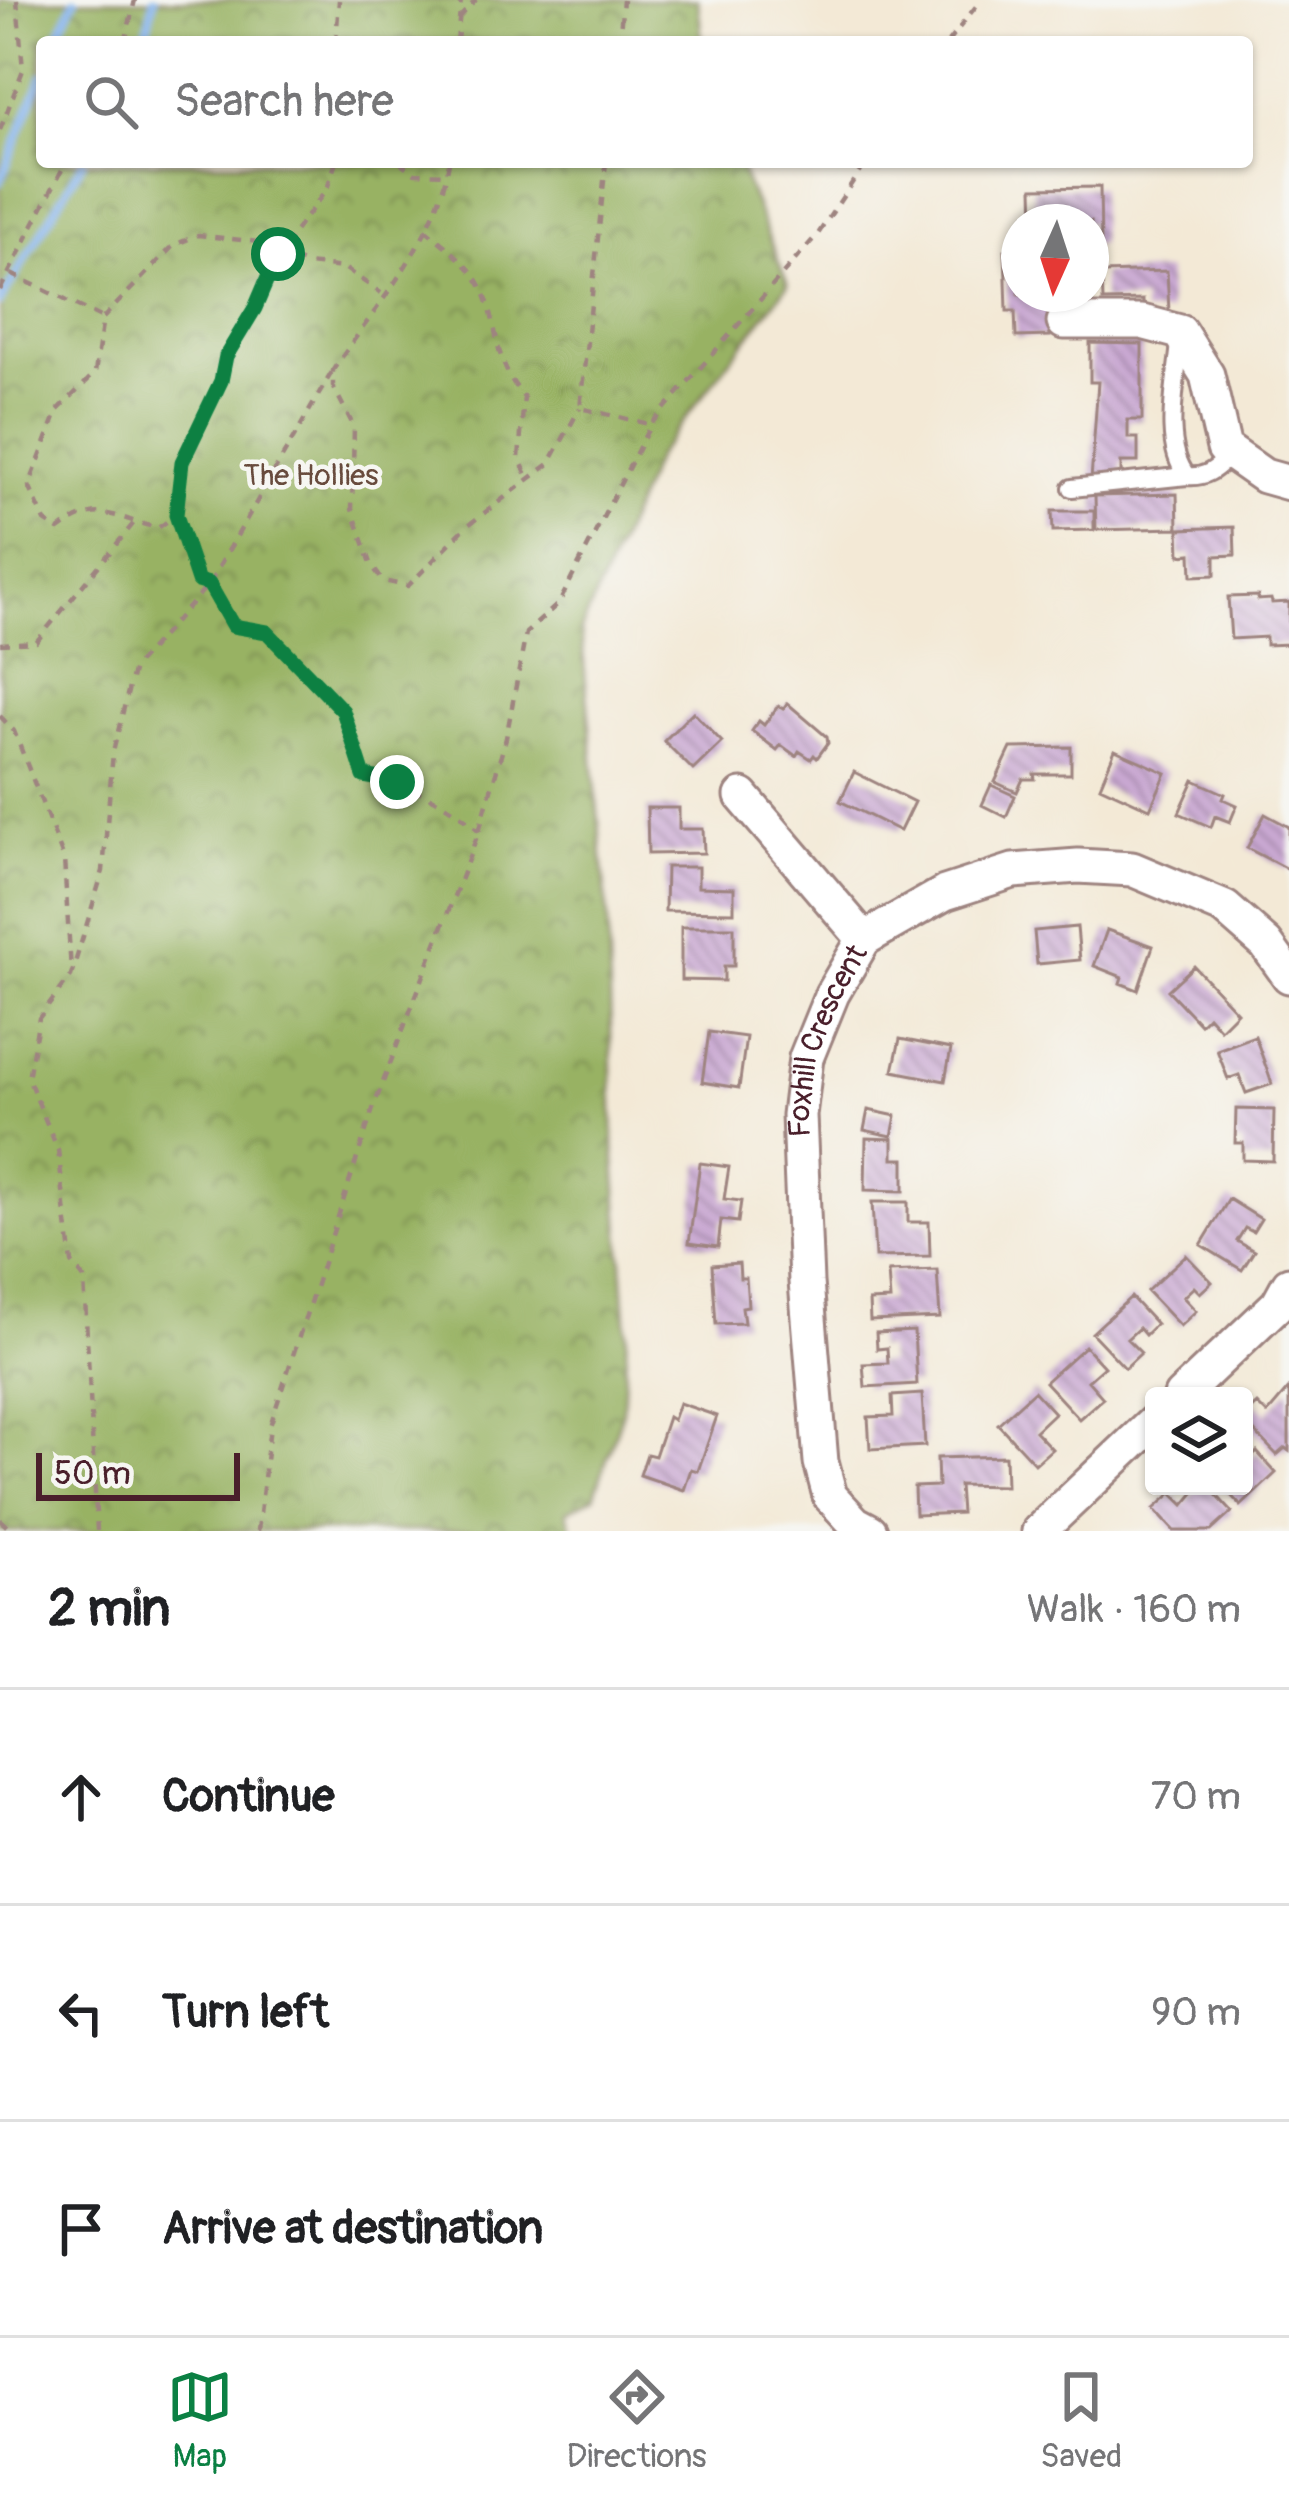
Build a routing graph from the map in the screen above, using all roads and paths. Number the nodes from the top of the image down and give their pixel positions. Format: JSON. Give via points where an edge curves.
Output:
{"nodes":[{"id":1,"x":16,"y":0,"type":"edge"},
{"id":2,"x":135,"y":0,"type":"edge"},
{"id":3,"x":339,"y":0,"type":"edge"},
{"id":4,"x":461,"y":0,"type":"edge"},
{"id":5,"x":476,"y":0,"type":"edge"},
{"id":6,"x":623,"y":0,"type":"edge"},
{"id":7,"x":981,"y":0,"type":"edge"},
{"id":8,"x":459,"y":18,"type":"junction"},
{"id":9,"x":126,"y":36,"type":"edge"},
{"id":10,"x":336,"y":36,"type":"edge"},
{"id":11,"x":458,"y":36,"type":"edge"},
{"id":12,"x":620,"y":36,"type":"edge"},
{"id":13,"x":953,"y":36,"type":"edge"},
{"id":14,"x":0,"y":130,"type":"edge"},
{"id":15,"x":63,"y":168,"type":"edge"},
{"id":16,"x":334,"y":168,"type":"edge"},
{"id":17,"x":408,"y":168,"type":"edge"},
{"id":18,"x":448,"y":168,"type":"edge"},
{"id":19,"x":605,"y":168,"type":"edge"},
{"id":20,"x":862,"y":168,"type":"edge"},
{"id":21,"x":447,"y":175,"type":"junction"},
{"id":22,"x":425,"y":230,"type":"junction"},
{"id":23,"x":278,"y":254,"type":"junction"},
{"id":24,"x":11,"y":274,"type":"junction"},
{"id":25,"x":0,"y":290,"type":"edge"},
{"id":26,"x":384,"y":295,"type":"junction"},
{"id":27,"x":1081,"y":313,"type":"edge"},
{"id":28,"x":104,"y":318,"type":"junction"},
{"id":29,"x":1180,"y":332,"type":"junction"},
{"id":30,"x":332,"y":370,"type":"junction"},
{"id":31,"x":580,"y":408,"type":"junction"},
{"id":32,"x":651,"y":424,"type":"junction"},
{"id":33,"x":1232,"y":454,"type":"junction"},
{"id":34,"x":1187,"y":476,"type":"junction"},
{"id":35,"x":529,"y":479,"type":"junction"},
{"id":36,"x":1289,"y":483,"type":"edge"},
{"id":37,"x":1072,"y":488,"type":"dead end"},
{"id":38,"x":176,"y":515,"type":"junction"},
{"id":39,"x":134,"y":523,"type":"junction"},
{"id":40,"x":209,"y":584,"type":"junction"},
{"id":41,"x":0,"y":644,"type":"edge"},
{"id":42,"x":0,"y":716,"type":"edge"},
{"id":43,"x":742,"y":796,"type":"dead end"},
{"id":44,"x":479,"y":831,"type":"junction"},
{"id":45,"x":864,"y":939,"type":"junction"},
{"id":46,"x":71,"y":976,"type":"junction"},
{"id":47,"x":1289,"y":976,"type":"edge"},
{"id":48,"x":1289,"y":1285,"type":"edge"},
{"id":49,"x":1190,"y":1387,"type":"edge"},
{"id":50,"x":1145,"y":1431,"type":"edge"},
{"id":51,"x":0,"y":1520,"type":"edge"},
{"id":52,"x":12,"y":1531,"type":"edge"},
{"id":53,"x":97,"y":1531,"type":"edge"},
{"id":54,"x":258,"y":1531,"type":"edge"},
{"id":55,"x":870,"y":1531,"type":"edge"},
{"id":56,"x":1039,"y":1531,"type":"edge"}],
"edges":[{"from":1,"to":14,"type":"path","via":[[23,70]]},
{"from":2,"to":9,"type":"path"},
{"from":3,"to":10,"type":"path"},
{"from":4,"to":8,"type":"path"},
{"from":5,"to":8,"type":"path"},
{"from":6,"to":12,"type":"path"},
{"from":7,"to":13,"type":"path"},
{"from":8,"to":11,"type":"path"},
{"from":15,"to":24,"type":"path"},
{"from":16,"to":23,"type":"path"},
{"from":17,"to":21,"type":"path"},
{"from":18,"to":21,"type":"path"},
{"from":19,"to":31,"type":"path"},
{"from":20,"to":32,"type":"path","via":[[818,233]]},
{"from":21,"to":22,"type":"path"},
{"from":22,"to":26,"type":"path"},
{"from":22,"to":35,"type":"path","via":[[483,291],[506,375],[524,397],[518,458]]},
{"from":23,"to":26,"type":"path","via":[[344,268]]},
{"from":23,"to":28,"type":"path","via":[[258,242],[198,235],[174,245]]},
{"from":23,"to":38,"type":"path","via":[[182,462]]},
{"from":24,"to":25,"type":"path"},
{"from":24,"to":28,"type":"path"},
{"from":26,"to":30,"type":"path"},
{"from":27,"to":29,"type":"street"},
{"from":28,"to":39,"type":"path","via":[[95,373],[58,410],[29,486],[58,530],[76,516],[113,511]]},
{"from":29,"to":33,"type":"street","via":[[1207,375]]},
{"from":29,"to":34,"type":"lane","via":[[1173,440]]},
{"from":30,"to":35,"type":"path","via":[[354,427],[352,509],[382,581],[408,586]]},
{"from":30,"to":40,"type":"path"},
{"from":31,"to":32,"type":"path"},
{"from":31,"to":35,"type":"path","via":[[549,464]]},
{"from":32,"to":44,"type":"path","via":[[560,603],[526,633]]},
{"from":33,"to":34,"type":"lane","via":[[1210,474]]},
{"from":33,"to":36,"type":"street"},
{"from":34,"to":37,"type":"lane"},
{"from":38,"to":39,"type":"path","via":[[158,528]]},
{"from":38,"to":40,"type":"path","via":[[198,581]]},
{"from":39,"to":41,"type":"path","via":[[36,642]]},
{"from":40,"to":44,"type":"path","via":[[233,626],[267,632],[343,711],[364,776],[397,782]]},
{"from":40,"to":46,"type":"path","via":[[134,668],[113,752],[103,871]]},
{"from":42,"to":46,"type":"path","via":[[14,731],[64,859]]},
{"from":43,"to":45,"type":"street"},
{"from":44,"to":54,"type":"path","via":[[382,1080],[270,1426]]},
{"from":45,"to":47,"type":"street","name":"Foxhill Crescent","via":[[945,893],[1013,871],[1132,869],[1225,908]]},
{"from":45,"to":55,"type":"street","name":"Foxhill Crescent","via":[[806,1058],[799,1115],[821,1462],[830,1496]]},
{"from":46,"to":53,"type":"path","via":[[39,1018],[28,1078],[58,1150],[72,1263],[84,1280]]},
{"from":48,"to":49,"type":"street"},
{"from":50,"to":56,"type":"street"},
{"from":51,"to":52,"type":"path"}]}
